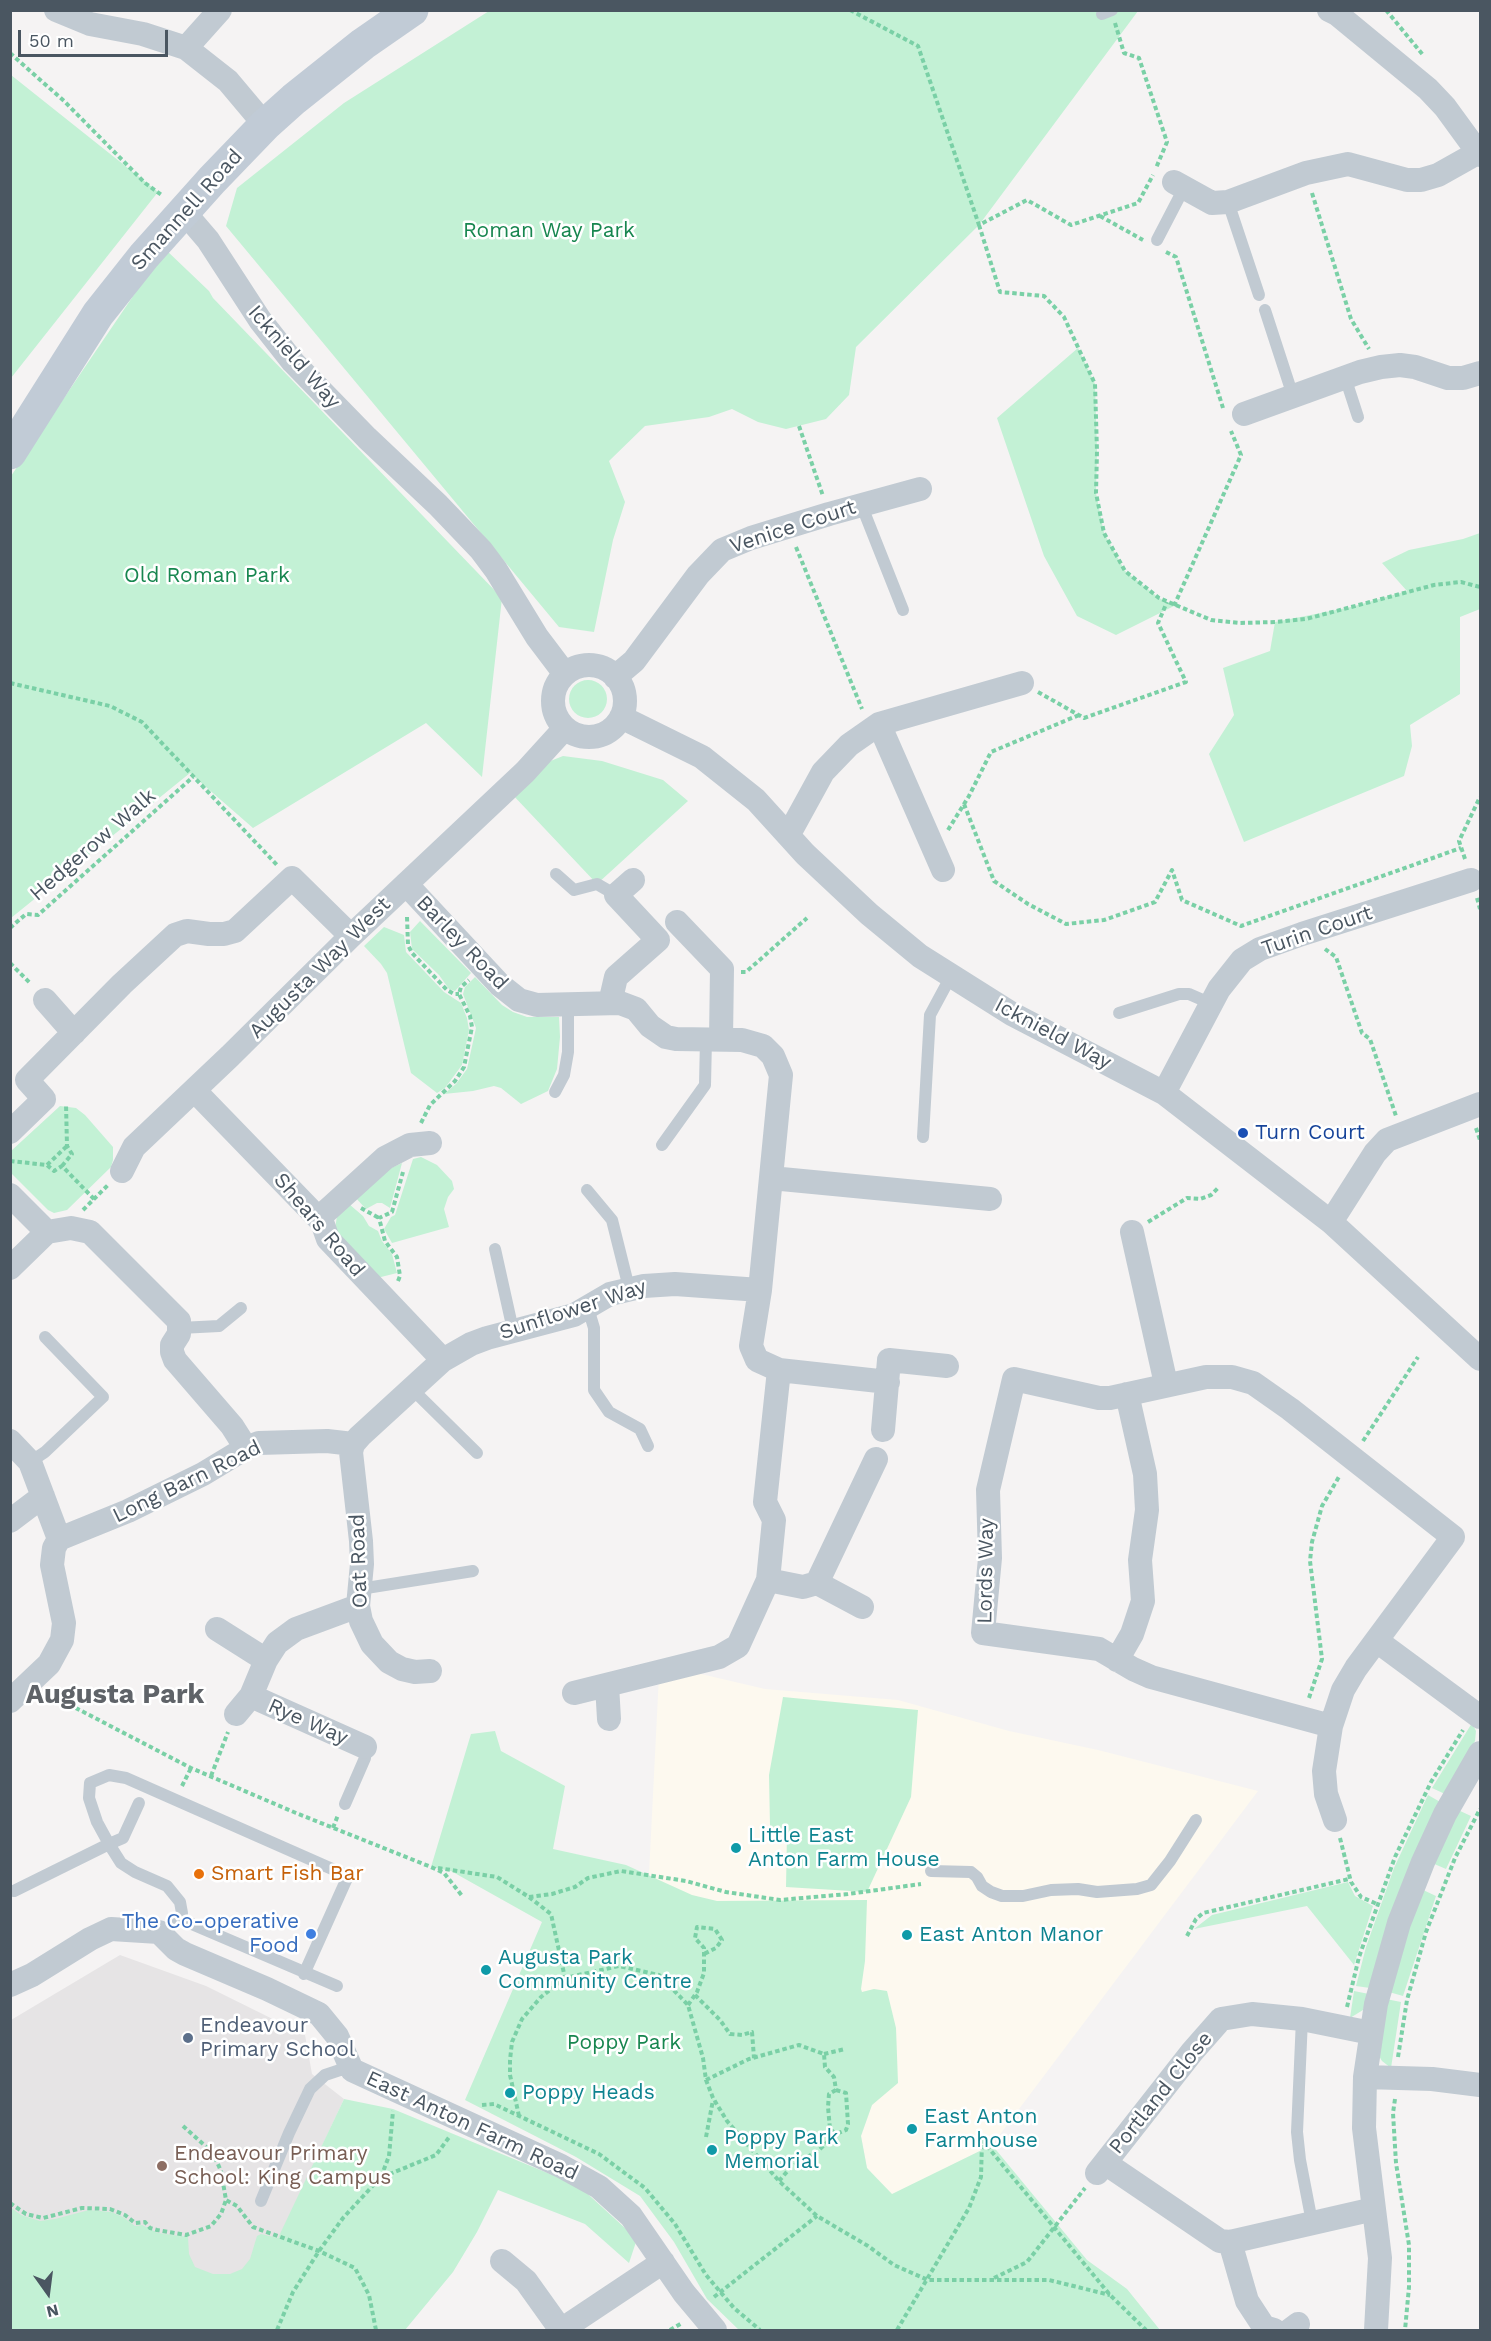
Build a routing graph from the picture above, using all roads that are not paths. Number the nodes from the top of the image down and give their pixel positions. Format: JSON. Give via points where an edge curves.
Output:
{"nodes":[{"id":1,"x":56,"y":10,"type":"edge"},
{"id":2,"x":220,"y":10,"type":"edge"},
{"id":3,"x":412,"y":10,"type":"edge"},
{"id":4,"x":1336,"y":12,"type":"edge"},
{"id":5,"x":186,"y":48,"type":"junction"},
{"id":6,"x":265,"y":125,"type":"junction"},
{"id":7,"x":1480,"y":153,"type":"edge"},
{"id":8,"x":1179,"y":185,"type":"joint"},
{"id":9,"x":1228,"y":202,"type":"junction"},
{"id":10,"x":184,"y":212,"type":"junction"},
{"id":11,"x":1153,"y":243,"type":"road end"},
{"id":12,"x":1259,"y":295,"type":"dead end"},
{"id":13,"x":1264,"y":310,"type":"dead end"},
{"id":14,"x":1480,"y":373,"type":"edge"},
{"id":15,"x":1345,"y":377,"type":"junction"},
{"id":16,"x":1293,"y":396,"type":"junction"},
{"id":17,"x":1235,"y":417,"type":"road end"},
{"id":18,"x":1358,"y":417,"type":"dead end"},
{"id":19,"x":10,"y":453,"type":"edge"},
{"id":20,"x":920,"y":489,"type":"dead end"},
{"id":21,"x":861,"y":504,"type":"junction"},
{"id":22,"x":903,"y":610,"type":"dead end"},
{"id":23,"x":565,"y":674,"type":"junction"},
{"id":24,"x":615,"y":677,"type":"junction"},
{"id":25,"x":1022,"y":683,"type":"road end"},
{"id":26,"x":621,"y":717,"type":"junction"},
{"id":27,"x":875,"y":727,"type":"junction"},
{"id":28,"x":565,"y":728,"type":"junction"},
{"id":29,"x":789,"y":834,"type":"junction"},
{"id":30,"x":939,"y":860,"type":"road end"},
{"id":31,"x":556,"y":874,"type":"dead end"},
{"id":32,"x":1471,"y":880,"type":"road end"},
{"id":33,"x":406,"y":884,"type":"junction"},
{"id":34,"x":624,"y":887,"type":"joint"},
{"id":35,"x":677,"y":922,"type":"dead end"},
{"id":36,"x":351,"y":936,"type":"junction"},
{"id":37,"x":951,"y":976,"type":"junction"},
{"id":38,"x":42,"y":996,"type":"road end"},
{"id":39,"x":610,"y":1003,"type":"junction"},
{"id":40,"x":1212,"y":1004,"type":"junction"},
{"id":41,"x":568,"y":1005,"type":"junction"},
{"id":42,"x":1119,"y":1013,"type":"dead end"},
{"id":43,"x":74,"y":1033,"type":"junction"},
{"id":44,"x":713,"y":1039,"type":"junction"},
{"id":45,"x":195,"y":1091,"type":"junction"},
{"id":46,"x":555,"y":1092,"type":"dead end"},
{"id":47,"x":1164,"y":1092,"type":"junction"},
{"id":48,"x":1480,"y":1104,"type":"edge"},
{"id":49,"x":10,"y":1132,"type":"edge"},
{"id":50,"x":923,"y":1137,"type":"dead end"},
{"id":51,"x":420,"y":1144,"type":"road end"},
{"id":52,"x":662,"y":1144,"type":"dead end"},
{"id":53,"x":122,"y":1171,"type":"road end"},
{"id":54,"x":771,"y":1178,"type":"junction"},
{"id":55,"x":587,"y":1190,"type":"dead end"},
{"id":56,"x":10,"y":1195,"type":"edge"},
{"id":57,"x":990,"y":1199,"type":"dead end"},
{"id":58,"x":322,"y":1222,"type":"junction"},
{"id":59,"x":1331,"y":1222,"type":"junction"},
{"id":60,"x":46,"y":1232,"type":"junction"},
{"id":61,"x":1132,"y":1232,"type":"road end"},
{"id":62,"x":495,"y":1249,"type":"dead end"},
{"id":63,"x":10,"y":1268,"type":"edge"},
{"id":64,"x":629,"y":1288,"type":"junction"},
{"id":65,"x":760,"y":1290,"type":"junction"},
{"id":66,"x":241,"y":1308,"type":"dead end"},
{"id":67,"x":588,"y":1308,"type":"junction"},
{"id":68,"x":180,"y":1328,"type":"junction"},
{"id":69,"x":513,"y":1330,"type":"junction"},
{"id":70,"x":45,"y":1337,"type":"dead end"},
{"id":71,"x":1480,"y":1359,"type":"edge"},
{"id":72,"x":443,"y":1360,"type":"junction"},
{"id":73,"x":947,"y":1366,"type":"dead end"},
{"id":74,"x":779,"y":1370,"type":"junction"},
{"id":75,"x":888,"y":1382,"type":"junction"},
{"id":76,"x":1166,"y":1384,"type":"junction"},
{"id":77,"x":412,"y":1389,"type":"junction"},
{"id":78,"x":1127,"y":1394,"type":"junction"},
{"id":79,"x":883,"y":1430,"type":"dead end"},
{"id":80,"x":10,"y":1441,"type":"edge"},
{"id":81,"x":353,"y":1444,"type":"junction"},
{"id":82,"x":648,"y":1446,"type":"dead end"},
{"id":83,"x":246,"y":1448,"type":"junction"},
{"id":84,"x":477,"y":1453,"type":"dead end"},
{"id":85,"x":876,"y":1459,"type":"dead end"},
{"id":86,"x":30,"y":1462,"type":"junction"},
{"id":87,"x":43,"y":1496,"type":"junction"},
{"id":88,"x":10,"y":1521,"type":"edge"},
{"id":89,"x":59,"y":1539,"type":"junction"},
{"id":90,"x":473,"y":1571,"type":"dead end"},
{"id":91,"x":768,"y":1580,"type":"junction"},
{"id":92,"x":817,"y":1583,"type":"junction"},
{"id":93,"x":359,"y":1597,"type":"junction"},
{"id":94,"x":862,"y":1607,"type":"dead end"},
{"id":95,"x":217,"y":1629,"type":"dead end"},
{"id":96,"x":1377,"y":1641,"type":"junction"},
{"id":97,"x":266,"y":1660,"type":"junction"},
{"id":98,"x":1117,"y":1660,"type":"junction"},
{"id":99,"x":430,"y":1671,"type":"dead end"},
{"id":100,"x":607,"y":1685,"type":"junction"},
{"id":101,"x":574,"y":1693,"type":"dead end"},
{"id":102,"x":10,"y":1701,"type":"edge"},
{"id":103,"x":1480,"y":1717,"type":"edge"},
{"id":104,"x":609,"y":1719,"type":"dead end"},
{"id":105,"x":1331,"y":1726,"type":"junction"},
{"id":106,"x":365,"y":1748,"type":"joint"},
{"id":107,"x":1478,"y":1763,"type":"edge"},
{"id":108,"x":140,"y":1803,"type":"dead end"},
{"id":109,"x":342,"y":1809,"type":"road end"},
{"id":110,"x":1196,"y":1820,"type":"dead end"},
{"id":111,"x":1335,"y":1820,"type":"road end"},
{"id":112,"x":109,"y":1844,"type":"junction"},
{"id":113,"x":931,"y":1871,"type":"dead end"},
{"id":114,"x":14,"y":1891,"type":"dead end"},
{"id":115,"x":180,"y":1918,"type":"junction"},
{"id":116,"x":159,"y":1932,"type":"junction"},
{"id":117,"x":304,"y":1974,"type":"junction"},
{"id":118,"x":10,"y":1985,"type":"edge"},
{"id":119,"x":337,"y":1986,"type":"dead end"},
{"id":120,"x":1302,"y":2019,"type":"junction"},
{"id":121,"x":1371,"y":2033,"type":"junction"},
{"id":122,"x":352,"y":2070,"type":"junction"},
{"id":123,"x":1365,"y":2077,"type":"junction"},
{"id":124,"x":1480,"y":2085,"type":"edge"},
{"id":125,"x":261,"y":2201,"type":"dead end"},
{"id":126,"x":1374,"y":2209,"type":"junction"},
{"id":127,"x":1312,"y":2222,"type":"junction"},
{"id":128,"x":1230,"y":2242,"type":"junction"},
{"id":129,"x":502,"y":2261,"type":"dead end"},
{"id":130,"x":663,"y":2262,"type":"junction"},
{"id":131,"x":561,"y":2331,"type":"edge"},
{"id":132,"x":715,"y":2331,"type":"edge"},
{"id":133,"x":1274,"y":2331,"type":"edge"},
{"id":134,"x":1376,"y":2331,"type":"edge"}],
"edges":[{"from":1,"to":5,"type":"street","via":[[90,24]]},
{"from":2,"to":5,"type":"street"},
{"from":3,"to":6,"type":"street","name":"Smannell Road","via":[[363,44]]},
{"from":4,"to":7,"type":"street","via":[[1428,89]]},
{"from":5,"to":6,"type":"street","via":[[228,81]]},
{"from":6,"to":10,"type":"street","name":"Smannell Road"},
{"from":7,"to":9,"type":"street","via":[[1421,180],[1348,164],[1306,174]]},
{"from":8,"to":9,"type":"street","via":[[1212,203]]},
{"from":8,"to":11,"type":"lane"},
{"from":9,"to":12,"type":"lane"},
{"from":10,"to":19,"type":"street","name":"Smannell Road","via":[[98,314]]},
{"from":10,"to":23,"type":"street","name":"Icknield Way","via":[[293,362],[481,550]]},
{"from":13,"to":16,"type":"lane"},
{"from":14,"to":15,"type":"street","via":[[1448,378],[1400,365]]},
{"from":15,"to":16,"type":"street"},
{"from":15,"to":18,"type":"lane"},
{"from":16,"to":17,"type":"street"},
{"from":20,"to":21,"type":"street","name":"Venice Court"},
{"from":21,"to":22,"type":"lane"},
{"from":21,"to":24,"type":"street","name":"Venice Court","via":[[722,550],[698,574],[634,661]]},
{"from":23,"to":24,"type":"street","via":[[575,668],[596,666]]},
{"from":23,"to":28,"type":"street","via":[[552,701],[558,721]]},
{"from":24,"to":26,"type":"street","via":[[624,696]]},
{"from":25,"to":27,"type":"street"},
{"from":26,"to":28,"type":"street","via":[[615,726],[596,737],[574,734]]},
{"from":26,"to":29,"type":"street","name":"Icknield Way","via":[[702,757]]},
{"from":27,"to":29,"type":"street","via":[[849,745],[824,772]]},
{"from":27,"to":30,"type":"street"},
{"from":28,"to":33,"type":"street","name":"Augusta Way West","via":[[525,772]]},
{"from":29,"to":37,"type":"street","name":"Icknield Way","via":[[869,914],[920,957]]},
{"from":31,"to":34,"type":"lane","via":[[574,890],[597,884]]},
{"from":32,"to":40,"type":"street","name":"Turin Court","via":[[1260,949],[1242,960]]},
{"from":33,"to":36,"type":"street","name":"Augusta Way West"},
{"from":33,"to":41,"type":"street","name":"Barley Road","via":[[510,994],[527,1004]]},
{"from":34,"to":39,"type":"street","via":[[658,940],[616,977]]},
{"from":35,"to":44,"type":"street","via":[[722,969]]},
{"from":36,"to":43,"type":"street","via":[[288,875],[235,931],[187,931],[175,935]]},
{"from":36,"to":45,"type":"street","name":"Augusta Way West"},
{"from":37,"to":47,"type":"street","name":"Icknield Way","via":[[1012,1014]]},
{"from":37,"to":50,"type":"lane","via":[[930,1015]]},
{"from":38,"to":43,"type":"street"},
{"from":39,"to":41,"type":"street","name":"Barley Road"},
{"from":39,"to":44,"type":"street","name":"Barley Road","via":[[636,1010],[666,1037]]},
{"from":40,"to":42,"type":"lane","via":[[1179,994]]},
{"from":40,"to":47,"type":"street","name":"Turin Court"},
{"from":41,"to":46,"type":"lane","via":[[568,1052],[564,1075]]},
{"from":43,"to":49,"type":"street","via":[[27,1080],[44,1099]]},
{"from":44,"to":52,"type":"lane","via":[[705,1085]]},
{"from":44,"to":54,"type":"street","name":"Barley Road","via":[[742,1040],[763,1046],[777,1064],[781,1075]]},
{"from":45,"to":53,"type":"street","name":"Augusta Way West","via":[[134,1148]]},
{"from":45,"to":58,"type":"street","name":"Shears Road"},
{"from":47,"to":59,"type":"street","name":"Icknield Way"},
{"from":48,"to":59,"type":"street","via":[[1388,1140],[1375,1152]]},
{"from":51,"to":58,"type":"street","via":[[385,1158],[322,1215]]},
{"from":54,"to":57,"type":"street"},
{"from":54,"to":65,"type":"street","name":"Barley Road"},
{"from":55,"to":64,"type":"lane","via":[[612,1220]]},
{"from":56,"to":60,"type":"street"},
{"from":58,"to":72,"type":"street","name":"Shears Road","via":[[327,1239]]},
{"from":59,"to":71,"type":"street","name":"Icknield Way"},
{"from":60,"to":63,"type":"street"},
{"from":60,"to":68,"type":"street","via":[[71,1228],[90,1232],[179,1321]]},
{"from":61,"to":76,"type":"street"},
{"from":62,"to":69,"type":"lane"},
{"from":64,"to":65,"type":"street","name":"Sunflower Way","via":[[675,1284]]},
{"from":64,"to":67,"type":"street","name":"Sunflower Way"},
{"from":65,"to":74,"type":"street","name":"Barley Road","via":[[751,1346],[757,1360]]},
{"from":66,"to":68,"type":"lane","via":[[219,1326]]},
{"from":67,"to":69,"type":"street","name":"Sunflower Way","via":[[559,1320]]},
{"from":67,"to":82,"type":"lane","via":[[594,1328],[594,1390],[609,1412],[640,1429]]},
{"from":68,"to":83,"type":"street","via":[[172,1345],[175,1360]]},
{"from":69,"to":72,"type":"street","name":"Sunflower Way","via":[[471,1344]]},
{"from":70,"to":86,"type":"lane","via":[[103,1397]]},
{"from":72,"to":77,"type":"street","name":"Sunflower Way"},
{"from":73,"to":75,"type":"street","via":[[889,1360]]},
{"from":74,"to":75,"type":"street","name":"Barley Road"},
{"from":74,"to":91,"type":"street","via":[[765,1502],[774,1520]]},
{"from":75,"to":79,"type":"street"},
{"from":76,"to":78,"type":"street","name":"Lords Way"},
{"from":76,"to":96,"type":"street","name":"Lords Way","via":[[1206,1377],[1244,1380],[1269,1394],[1453,1537]]},
{"from":77,"to":81,"type":"street","name":"Sunflower Way"},
{"from":77,"to":84,"type":"lane"},
{"from":78,"to":98,"type":"street","via":[[1145,1474],[1147,1510],[1140,1560],[1143,1601],[1132,1634]]},
{"from":78,"to":98,"type":"street","name":"Lords Way","via":[[1110,1398],[1085,1396],[1014,1379],[988,1490],[990,1558],[983,1633],[1099,1649]]},
{"from":80,"to":86,"type":"street"},
{"from":81,"to":83,"type":"street","name":"Long Barn Road","via":[[272,1441]]},
{"from":81,"to":93,"type":"street","name":"Oat Road","via":[[362,1564]]},
{"from":83,"to":89,"type":"street","name":"Long Barn Road","via":[[128,1511]]},
{"from":85,"to":92,"type":"street"},
{"from":86,"to":87,"type":"street"},
{"from":87,"to":88,"type":"street"},
{"from":87,"to":89,"type":"street"},
{"from":89,"to":102,"type":"street","via":[[52,1565],[64,1632],[54,1656]]},
{"from":90,"to":93,"type":"lane"},
{"from":91,"to":92,"type":"street","via":[[802,1587]]},
{"from":91,"to":100,"type":"street","via":[[738,1647],[719,1657]]},
{"from":92,"to":94,"type":"street"},
{"from":93,"to":97,"type":"street","name":"Rye Way","via":[[296,1629],[277,1643]]},
{"from":93,"to":99,"type":"street","name":"Oat Road","via":[[366,1633],[380,1654],[402,1669]]},
{"from":95,"to":97,"type":"street"},
{"from":96,"to":103,"type":"street"},
{"from":96,"to":105,"type":"street","name":"Lords Way","via":[[1343,1690]]},
{"from":97,"to":106,"type":"street","name":"Rye Way","via":[[243,1705]]},
{"from":98,"to":105,"type":"street","name":"Lords Way","via":[[1151,1677]]},
{"from":100,"to":101,"type":"street"},
{"from":100,"to":104,"type":"street"},
{"from":105,"to":111,"type":"street","name":"Lords Way","via":[[1324,1771],[1326,1794]]},
{"from":106,"to":109,"type":"lane","via":[[365,1758]]},
{"from":107,"to":121,"type":"street","via":[[1434,1836],[1409,1895],[1382,1979]]},
{"from":108,"to":112,"type":"lane","via":[[123,1838]]},
{"from":110,"to":113,"type":"lane","via":[[1150,1885],[1137,1889],[1051,1890],[1002,1896],[982,1886],[970,1872]]},
{"from":112,"to":114,"type":"lane"},
{"from":112,"to":115,"type":"lane","via":[[127,1867],[173,1891],[181,1908]]},
{"from":112,"to":117,"type":"lane","via":[[89,1798],[90,1783],[102,1776],[117,1776],[348,1876]]},
{"from":115,"to":116,"type":"lane"},
{"from":115,"to":117,"type":"lane"},
{"from":116,"to":118,"type":"street","via":[[111,1929]]},
{"from":116,"to":122,"type":"street","name":"East Anton Farm Road","via":[[185,1954],[319,2014],[337,2036]]},
{"from":117,"to":119,"type":"lane"},
{"from":120,"to":121,"type":"street","name":"Portland Close"},
{"from":120,"to":127,"type":"lane","via":[[1297,2133]]},
{"from":120,"to":128,"type":"street","name":"Portland Close","via":[[1252,2014],[1221,2019],[1101,2168],[1220,2241]]},
{"from":121,"to":123,"type":"street"},
{"from":122,"to":125,"type":"lane","via":[[325,2075],[310,2089]]},
{"from":122,"to":130,"type":"street","name":"East Anton Farm Road","via":[[599,2187],[631,2216]]},
{"from":123,"to":124,"type":"street"},
{"from":123,"to":126,"type":"street","via":[[1364,2128]]},
{"from":126,"to":127,"type":"street"},
{"from":126,"to":134,"type":"street","via":[[1380,2258]]},
{"from":127,"to":128,"type":"street"},
{"from":128,"to":133,"type":"street","via":[[1247,2301],[1264,2327]]},
{"from":129,"to":131,"type":"street","via":[[526,2281]]},
{"from":130,"to":131,"type":"street"},
{"from":130,"to":132,"type":"street","name":"East Anton Farm Road"}]}
